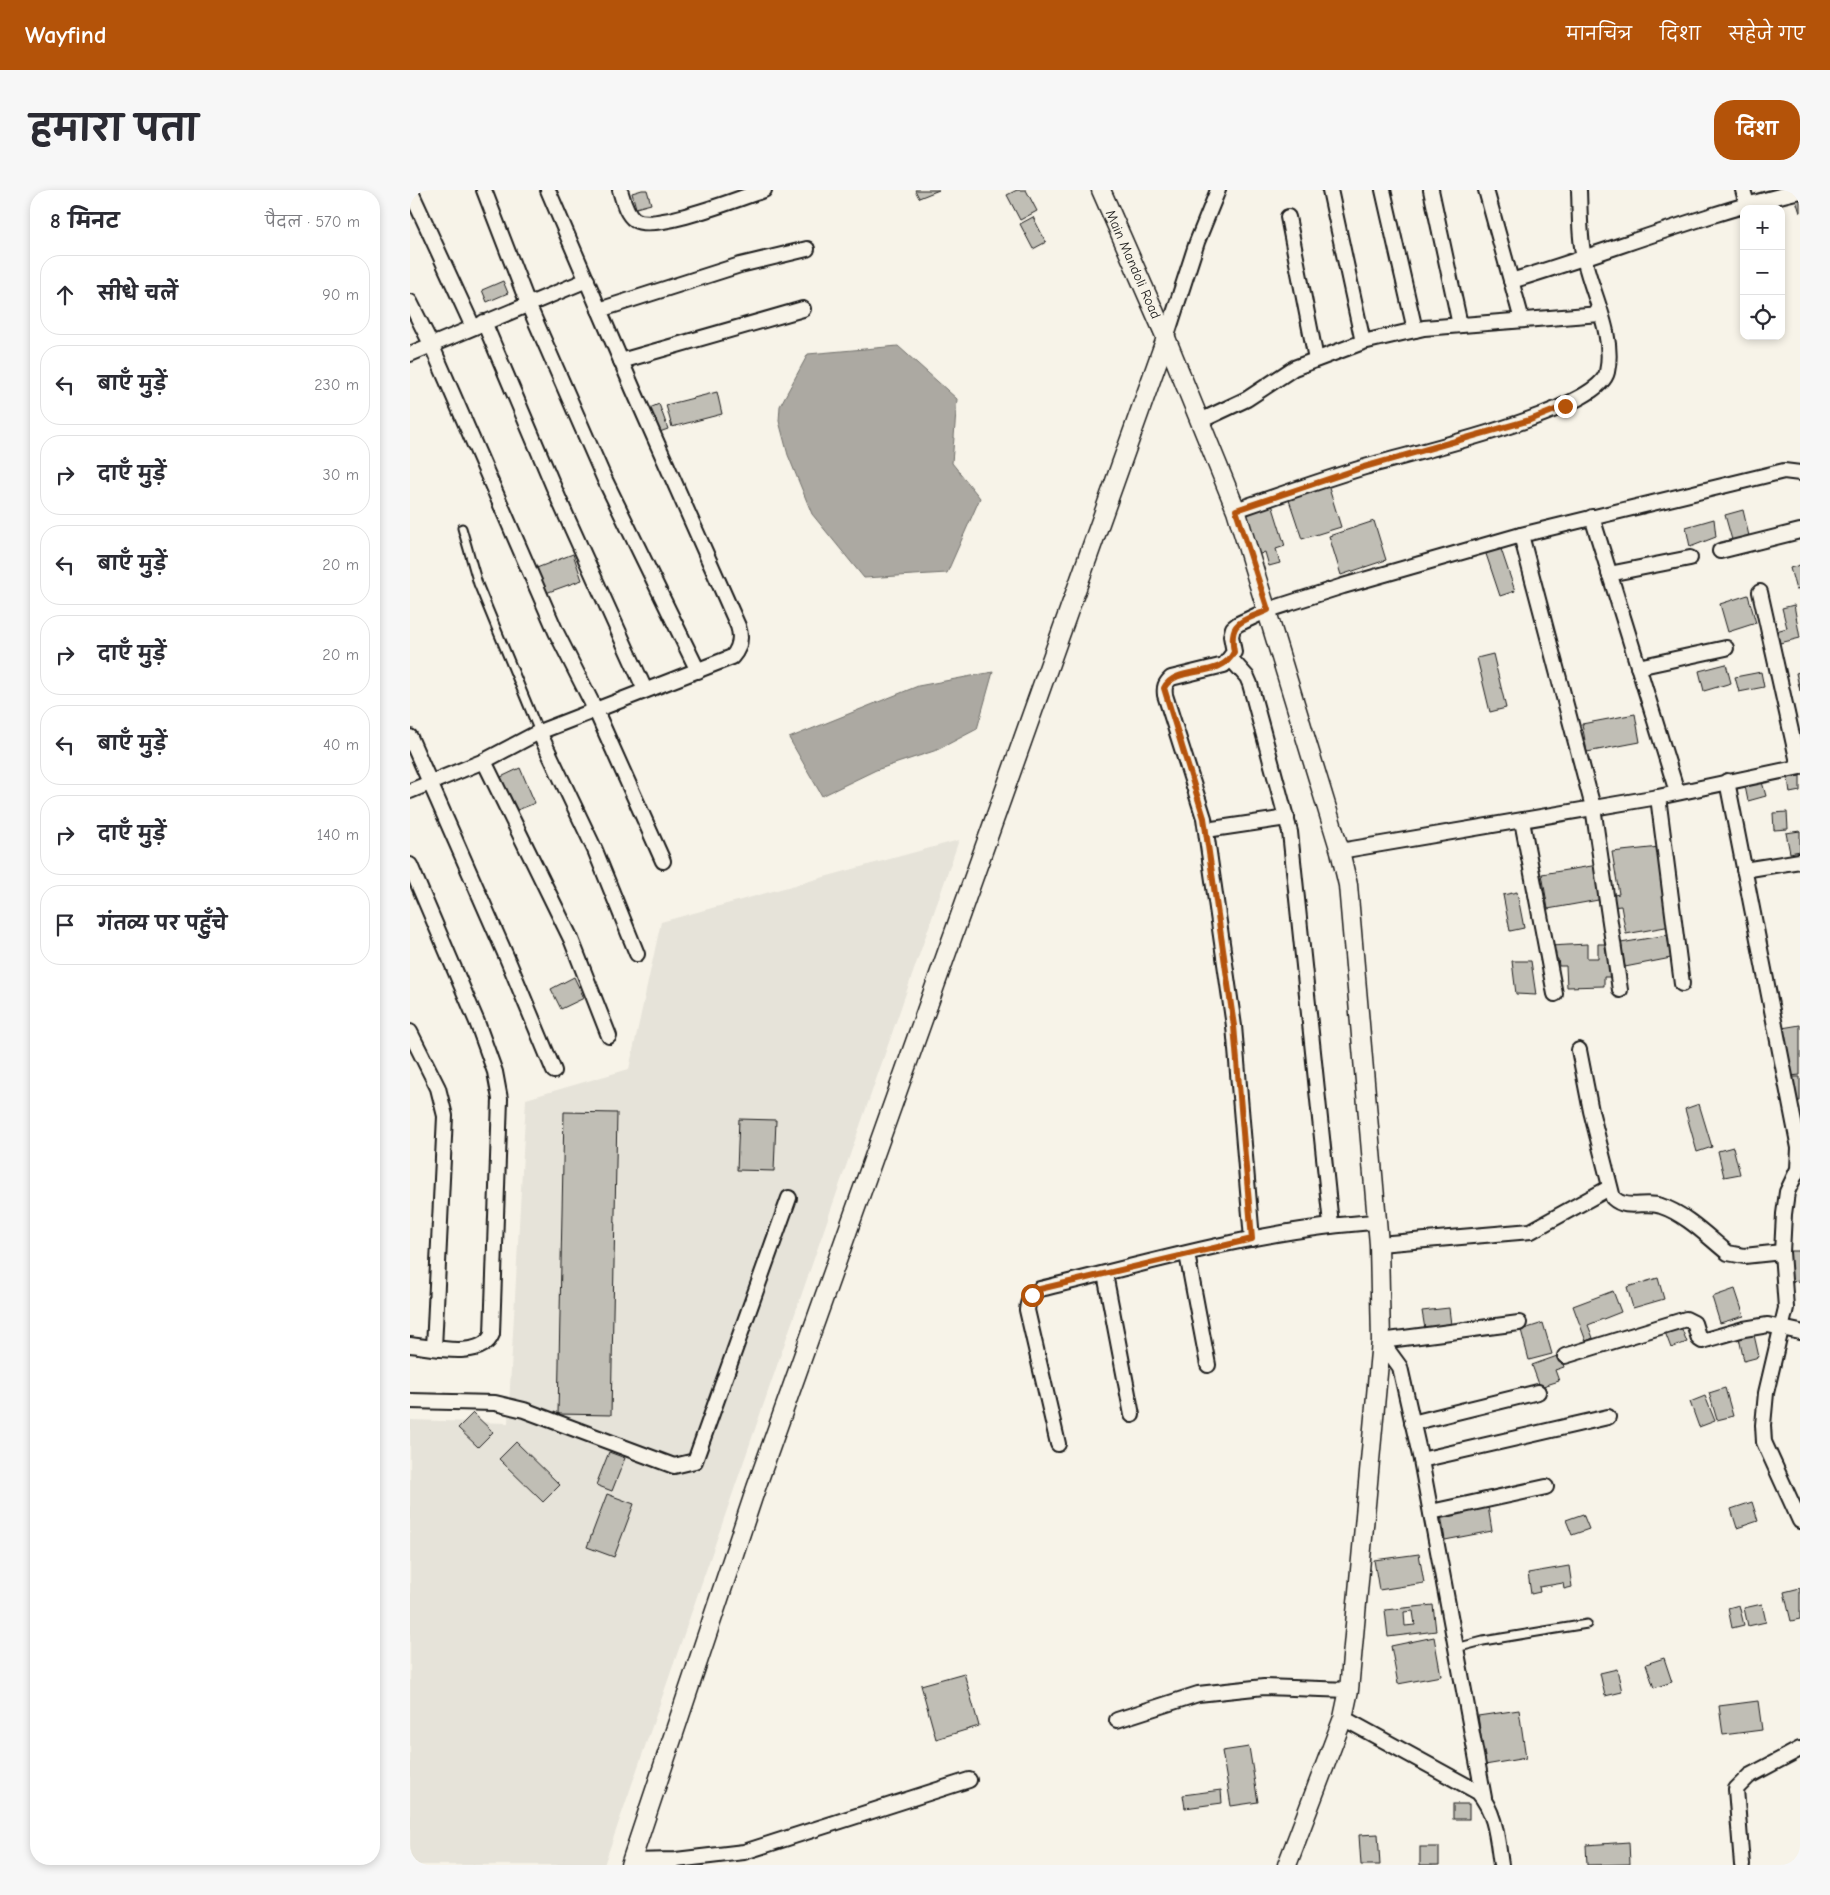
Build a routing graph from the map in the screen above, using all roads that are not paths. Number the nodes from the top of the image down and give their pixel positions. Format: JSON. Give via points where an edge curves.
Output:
{"nodes":[{"id":1,"x":410,"y":190,"type":"edge"},
{"id":2,"x":484,"y":190,"type":"edge"},
{"id":3,"x":548,"y":190,"type":"edge"},
{"id":4,"x":620,"y":190,"type":"edge"},
{"id":5,"x":764,"y":190,"type":"edge"},
{"id":6,"x":1101,"y":190,"type":"edge"},
{"id":7,"x":1218,"y":190,"type":"edge"},
{"id":8,"x":1330,"y":190,"type":"edge"},
{"id":9,"x":1384,"y":190,"type":"edge"},
{"id":10,"x":1432,"y":190,"type":"edge"},
{"id":11,"x":1486,"y":190,"type":"edge"},
{"id":12,"x":1579,"y":190,"type":"edge"},
{"id":13,"x":1742,"y":190,"type":"edge"},
{"id":14,"x":1800,"y":190,"type":"edge"},
{"id":15,"x":1747,"y":204,"type":"junction"},
{"id":16,"x":1288,"y":218,"type":"dead end"},
{"id":17,"x":808,"y":249,"type":"dead end"},
{"id":18,"x":1584,"y":259,"type":"junction"},
{"id":19,"x":586,"y":280,"type":"junction"},
{"id":20,"x":1511,"y":281,"type":"junction"},
{"id":21,"x":410,"y":302,"type":"edge"},
{"id":22,"x":528,"y":304,"type":"junction"},
{"id":23,"x":802,"y":309,"type":"dead end"},
{"id":24,"x":599,"y":310,"type":"junction"},
{"id":25,"x":1600,"y":314,"type":"junction"},
{"id":26,"x":1522,"y":320,"type":"junction"},
{"id":27,"x":478,"y":324,"type":"junction"},
{"id":28,"x":1460,"y":325,"type":"junction"},
{"id":29,"x":1415,"y":330,"type":"junction"},
{"id":30,"x":1166,"y":338,"type":"junction"},
{"id":31,"x":1363,"y":342,"type":"junction"},
{"id":32,"x":431,"y":344,"type":"junction"},
{"id":33,"x":410,"y":354,"type":"edge"},
{"id":34,"x":1316,"y":358,"type":"junction"},
{"id":35,"x":622,"y":361,"type":"junction"},
{"id":36,"x":1200,"y":421,"type":"junction"},
{"id":37,"x":1799,"y":472,"type":"edge"},
{"id":38,"x":1236,"y":510,"type":"junction"},
{"id":39,"x":1592,"y":517,"type":"junction"},
{"id":40,"x":462,"y":528,"type":"dead end"},
{"id":41,"x":1800,"y":531,"type":"edge"},
{"id":42,"x":1520,"y":535,"type":"junction"},
{"id":43,"x":1720,"y":551,"type":"dead end"},
{"id":44,"x":1690,"y":558,"type":"dead end"},
{"id":45,"x":1609,"y":574,"type":"junction"},
{"id":46,"x":1760,"y":592,"type":"dead end"},
{"id":47,"x":1268,"y":610,"type":"junction"},
{"id":48,"x":1726,"y":648,"type":"dead end"},
{"id":49,"x":1231,"y":659,"type":"junction"},
{"id":50,"x":1638,"y":667,"type":"junction"},
{"id":51,"x":698,"y":671,"type":"junction"},
{"id":52,"x":645,"y":690,"type":"junction"},
{"id":53,"x":596,"y":711,"type":"junction"},
{"id":54,"x":539,"y":732,"type":"junction"},
{"id":55,"x":410,"y":737,"type":"edge"},
{"id":56,"x":484,"y":761,"type":"junction"},
{"id":57,"x":1800,"y":767,"type":"edge"},
{"id":58,"x":1727,"y":781,"type":"junction"},
{"id":59,"x":431,"y":784,"type":"junction"},
{"id":60,"x":410,"y":790,"type":"edge"},
{"id":61,"x":1677,"y":792,"type":"junction"},
{"id":62,"x":1658,"y":796,"type":"junction"},
{"id":63,"x":1593,"y":807,"type":"junction"},
{"id":64,"x":1287,"y":818,"type":"junction"},
{"id":65,"x":1522,"y":821,"type":"junction"},
{"id":66,"x":1206,"y":830,"type":"junction"},
{"id":67,"x":1340,"y":852,"type":"junction"},
{"id":68,"x":663,"y":861,"type":"dead end"},
{"id":69,"x":1800,"y":861,"type":"edge"},
{"id":70,"x":410,"y":865,"type":"edge"},
{"id":71,"x":1744,"y":870,"type":"junction"},
{"id":72,"x":637,"y":954,"type":"dead end"},
{"id":73,"x":1682,"y":984,"type":"dead end"},
{"id":74,"x":1620,"y":990,"type":"dead end"},
{"id":75,"x":1555,"y":994,"type":"dead end"},
{"id":76,"x":410,"y":1032,"type":"edge"},
{"id":77,"x":609,"y":1036,"type":"dead end"},
{"id":78,"x":1579,"y":1050,"type":"dead end"},
{"id":79,"x":554,"y":1071,"type":"dead end"},
{"id":80,"x":1609,"y":1188,"type":"junction"},
{"id":81,"x":788,"y":1198,"type":"dead end"},
{"id":82,"x":1377,"y":1222,"type":"junction"},
{"id":83,"x":1331,"y":1224,"type":"junction"},
{"id":84,"x":1252,"y":1239,"type":"junction"},
{"id":85,"x":1378,"y":1244,"type":"junction"},
{"id":86,"x":1782,"y":1252,"type":"junction"},
{"id":87,"x":1187,"y":1254,"type":"junction"},
{"id":88,"x":1105,"y":1274,"type":"junction"},
{"id":89,"x":1519,"y":1323,"type":"dead end"},
{"id":90,"x":1781,"y":1327,"type":"junction"},
{"id":91,"x":1800,"y":1332,"type":"edge"},
{"id":92,"x":1381,"y":1341,"type":"junction"},
{"id":93,"x":410,"y":1345,"type":"edge"},
{"id":94,"x":434,"y":1348,"type":"junction"},
{"id":95,"x":1565,"y":1356,"type":"dead end"},
{"id":96,"x":1208,"y":1364,"type":"dead end"},
{"id":97,"x":1538,"y":1392,"type":"dead end"},
{"id":98,"x":410,"y":1401,"type":"edge"},
{"id":99,"x":1132,"y":1415,"type":"dead end"},
{"id":100,"x":1608,"y":1417,"type":"dead end"},
{"id":101,"x":1412,"y":1423,"type":"junction"},
{"id":102,"x":1058,"y":1444,"type":"dead end"},
{"id":103,"x":1421,"y":1460,"type":"junction"},
{"id":104,"x":1546,"y":1487,"type":"dead end"},
{"id":105,"x":1431,"y":1512,"type":"junction"},
{"id":106,"x":1800,"y":1521,"type":"edge"},
{"id":107,"x":1587,"y":1624,"type":"dead end"},
{"id":108,"x":1456,"y":1648,"type":"junction"},
{"id":109,"x":1349,"y":1690,"type":"junction"},
{"id":110,"x":1343,"y":1718,"type":"junction"},
{"id":111,"x":1117,"y":1720,"type":"dead end"},
{"id":112,"x":1800,"y":1749,"type":"edge"},
{"id":113,"x":969,"y":1780,"type":"dead end"},
{"id":114,"x":1484,"y":1798,"type":"junction"},
{"id":115,"x":631,"y":1863,"type":"edge"},
{"id":116,"x":1286,"y":1865,"type":"edge"},
{"id":117,"x":1501,"y":1865,"type":"edge"},
{"id":118,"x":1742,"y":1865,"type":"edge"}],
"edges":[{"from":1,"to":27,"type":"street"},
{"from":2,"to":22,"type":"street"},
{"from":3,"to":19,"type":"street"},
{"from":4,"to":5,"type":"street","via":[[628,213],[646,223],[682,217]]},
{"from":6,"to":30,"type":"street","name":"Main Mandoli Road"},
{"from":7,"to":30,"type":"street"},
{"from":8,"to":31,"type":"street"},
{"from":9,"to":29,"type":"street"},
{"from":10,"to":28,"type":"street"},
{"from":11,"to":20,"type":"street"},
{"from":12,"to":18,"type":"street"},
{"from":13,"to":15,"type":"street"},
{"from":14,"to":15,"type":"street"},
{"from":15,"to":18,"type":"street"},
{"from":16,"to":34,"type":"street"},
{"from":17,"to":24,"type":"street","via":[[733,267]]},
{"from":18,"to":20,"type":"street"},
{"from":18,"to":25,"type":"street"},
{"from":19,"to":22,"type":"street"},
{"from":19,"to":24,"type":"street"},
{"from":20,"to":26,"type":"street"},
{"from":21,"to":32,"type":"street"},
{"from":22,"to":27,"type":"street"},
{"from":22,"to":51,"type":"street","via":[[604,478]]},
{"from":23,"to":35,"type":"street"},
{"from":24,"to":35,"type":"street"},
{"from":25,"to":26,"type":"street"},
{"from":25,"to":38,"type":"street","via":[[1607,339],[1607,373],[1601,384],[1588,394],[1530,420],[1364,467]]},
{"from":26,"to":28,"type":"street"},
{"from":27,"to":32,"type":"street"},
{"from":27,"to":52,"type":"street"},
{"from":28,"to":29,"type":"street"},
{"from":29,"to":31,"type":"street"},
{"from":30,"to":36,"type":"street","name":"Main Mandoli Road"},
{"from":30,"to":115,"type":"street","via":[[756,1488]]},
{"from":31,"to":34,"type":"street"},
{"from":32,"to":33,"type":"street"},
{"from":32,"to":53,"type":"street","via":[[556,632]]},
{"from":34,"to":36,"type":"street"},
{"from":35,"to":51,"type":"street","via":[[740,634],[737,651],[732,656]]},
{"from":36,"to":38,"type":"street","name":"Main Mandoli Road"},
{"from":37,"to":39,"type":"street","via":[[1764,476]]},
{"from":38,"to":47,"type":"street","name":"Main Mandoli Road"},
{"from":39,"to":42,"type":"street"},
{"from":39,"to":45,"type":"street"},
{"from":40,"to":54,"type":"lane","via":[[478,584]]},
{"from":41,"to":43,"type":"street"},
{"from":42,"to":47,"type":"street"},
{"from":42,"to":63,"type":"street"},
{"from":44,"to":45,"type":"street"},
{"from":45,"to":50,"type":"street"},
{"from":46,"to":57,"type":"street"},
{"from":47,"to":49,"type":"street","via":[[1233,628],[1234,652]]},
{"from":47,"to":67,"type":"street","name":"Main Mandoli Road"},
{"from":48,"to":50,"type":"street"},
{"from":49,"to":64,"type":"street","via":[[1250,684]]},
{"from":49,"to":66,"type":"street","via":[[1224,665],[1171,678],[1164,688]]},
{"from":50,"to":61,"type":"street"},
{"from":51,"to":52,"type":"street"},
{"from":52,"to":53,"type":"street"},
{"from":53,"to":54,"type":"street"},
{"from":53,"to":68,"type":"street"},
{"from":54,"to":56,"type":"street"},
{"from":54,"to":72,"type":"street","via":[[595,850]]},
{"from":55,"to":59,"type":"street"},
{"from":56,"to":59,"type":"street"},
{"from":56,"to":77,"type":"street","via":[[571,939]]},
{"from":57,"to":58,"type":"street"},
{"from":58,"to":61,"type":"street"},
{"from":58,"to":71,"type":"street"},
{"from":59,"to":60,"type":"street"},
{"from":59,"to":79,"type":"street"},
{"from":61,"to":62,"type":"street"},
{"from":62,"to":63,"type":"street"},
{"from":62,"to":73,"type":"street"},
{"from":63,"to":65,"type":"street"},
{"from":63,"to":74,"type":"street"},
{"from":64,"to":66,"type":"street"},
{"from":64,"to":83,"type":"street"},
{"from":65,"to":67,"type":"street"},
{"from":65,"to":75,"type":"street"},
{"from":66,"to":84,"type":"street","via":[[1234,1026]]},
{"from":67,"to":82,"type":"street","name":"Main Mandoli Road","via":[[1348,884]]},
{"from":69,"to":71,"type":"street"},
{"from":70,"to":94,"type":"street","via":[[477,1022],[497,1079],[500,1099],[492,1334],[489,1342],[477,1348]]},
{"from":71,"to":86,"type":"street","via":[[1798,1148],[1798,1169],[1786,1201]]},
{"from":76,"to":94,"type":"street","via":[[444,1105]]},
{"from":78,"to":80,"type":"street"},
{"from":80,"to":85,"type":"street","via":[[1531,1231]]},
{"from":80,"to":86,"type":"street","via":[[1618,1203],[1654,1204],[1676,1213],[1728,1253],[1744,1256]]},
{"from":81,"to":98,"type":"street","via":[[695,1462],[674,1466],[524,1410],[495,1403]]},
{"from":82,"to":83,"type":"street"},
{"from":82,"to":85,"type":"street","name":"Main Mandoli Road"},
{"from":83,"to":84,"type":"street"},
{"from":84,"to":87,"type":"street"},
{"from":85,"to":92,"type":"street","name":"Main Mandoli Road"},
{"from":86,"to":90,"type":"street","via":[[1786,1301]]},
{"from":87,"to":88,"type":"street"},
{"from":87,"to":96,"type":"street"},
{"from":88,"to":99,"type":"street"},
{"from":88,"to":102,"type":"street","via":[[1040,1289],[1028,1302],[1029,1322]]},
{"from":89,"to":92,"type":"street"},
{"from":90,"to":91,"type":"street"},
{"from":90,"to":95,"type":"street","via":[[1768,1325],[1744,1329],[1702,1341],[1698,1339],[1694,1323],[1686,1320]]},
{"from":90,"to":106,"type":"street","via":[[1766,1393],[1764,1442]]},
{"from":92,"to":101,"type":"street","via":[[1400,1368]]},
{"from":92,"to":109,"type":"street","name":"Main Mandoli Road"},
{"from":93,"to":94,"type":"street"},
{"from":97,"to":101,"type":"street"},
{"from":100,"to":103,"type":"street"},
{"from":101,"to":103,"type":"street"},
{"from":103,"to":105,"type":"street"},
{"from":104,"to":105,"type":"street"},
{"from":105,"to":108,"type":"street"},
{"from":107,"to":108,"type":"lane"},
{"from":108,"to":114,"type":"street"},
{"from":109,"to":110,"type":"street","name":"Main Mandoli Road"},
{"from":109,"to":111,"type":"street","via":[[1264,1687],[1198,1694]]},
{"from":110,"to":114,"type":"street"},
{"from":110,"to":116,"type":"street","name":"Main Mandoli Road"},
{"from":112,"to":118,"type":"street","via":[[1749,1776],[1736,1789]]},
{"from":113,"to":115,"type":"street","via":[[744,1852]]},
{"from":114,"to":117,"type":"street","via":[[1494,1820]]}]}
